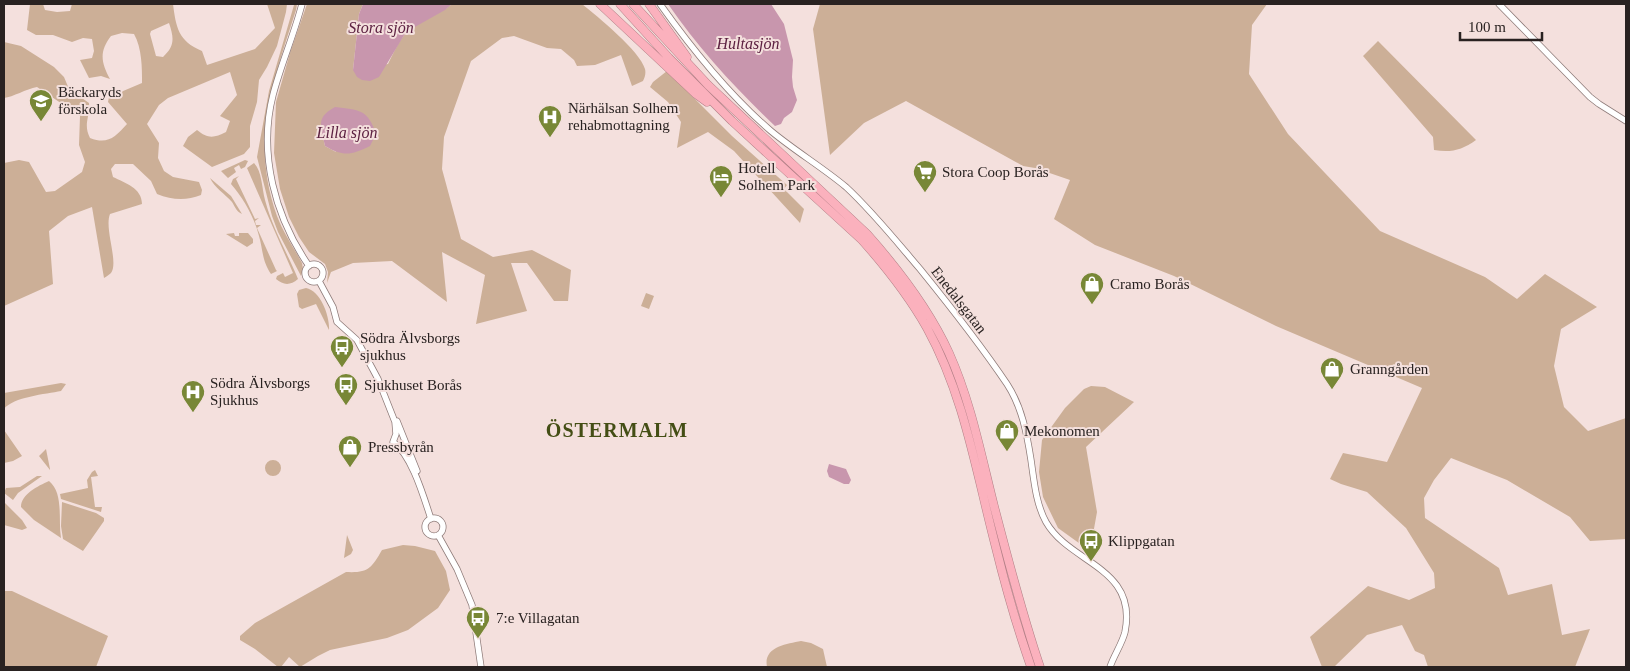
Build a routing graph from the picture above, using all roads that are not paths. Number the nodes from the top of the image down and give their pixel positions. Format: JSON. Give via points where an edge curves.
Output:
{"nodes":[{"id":1,"x":302,"y":4,"type":"edge"},
{"id":2,"x":600,"y":4,"type":"edge"},
{"id":3,"x":620,"y":4,"type":"edge"},
{"id":4,"x":632,"y":4,"type":"edge"},
{"id":5,"x":649,"y":4,"type":"edge"},
{"id":6,"x":660,"y":4,"type":"edge"},
{"id":7,"x":1499,"y":4,"type":"edge"},
{"id":8,"x":708,"y":85,"type":"junction"},
{"id":9,"x":732,"y":121,"type":"junction"},
{"id":10,"x":1626,"y":121,"type":"edge"},
{"id":11,"x":309,"y":266,"type":"junction"},
{"id":12,"x":318,"y":281,"type":"junction"},
{"id":13,"x":392,"y":412,"type":"junction"},
{"id":14,"x":415,"y":478,"type":"junction"},
{"id":15,"x":431,"y":519,"type":"junction"},
{"id":16,"x":438,"y":535,"type":"junction"},
{"id":17,"x":481,"y":667,"type":"edge"},
{"id":18,"x":1031,"y":667,"type":"edge"},
{"id":19,"x":1040,"y":667,"type":"edge"},
{"id":20,"x":1110,"y":667,"type":"edge"}],
"edges":[{"from":1,"to":11,"type":"street","via":[[272,97],[268,145],[271,176],[280,210]]},
{"from":2,"to":9,"type":"highway","via":[[696,94]]},
{"from":3,"to":9,"type":"highway"},
{"from":4,"to":8,"type":"highway"},
{"from":5,"to":8,"type":"highway"},
{"from":6,"to":20,"type":"street","name":"Enedalsgatan","via":[[730,91],[769,129],[846,187],[872,213],[958,316],[1008,386],[1026,432],[1037,496],[1045,521],[1055,535],[1107,573],[1123,599],[1125,633]]},
{"from":7,"to":10,"type":"street","via":[[1584,91]]},
{"from":8,"to":19,"type":"highway","via":[[867,234],[905,280],[935,326],[972,416],[1009,563]]},
{"from":9,"to":18,"type":"highway","via":[[862,240],[899,285],[927,329],[948,373],[964,418],[997,553]]},
{"from":11,"to":12,"type":"street","via":[[306,277],[312,282]]},
{"from":11,"to":12,"type":"street","via":[[316,264],[323,270]]},
{"from":12,"to":13,"type":"street","via":[[339,325],[357,340],[367,357]]},
{"from":13,"to":14,"type":"street","via":[[417,471]]},
{"from":13,"to":14,"type":"street","via":[[396,429],[393,442],[404,451]]},
{"from":14,"to":15,"type":"street"},
{"from":15,"to":16,"type":"street","via":[[441,522],[442,529]]},
{"from":15,"to":16,"type":"street","via":[[426,523],[426,531],[430,536]]},
{"from":16,"to":17,"type":"street","via":[[472,606]]}]}
